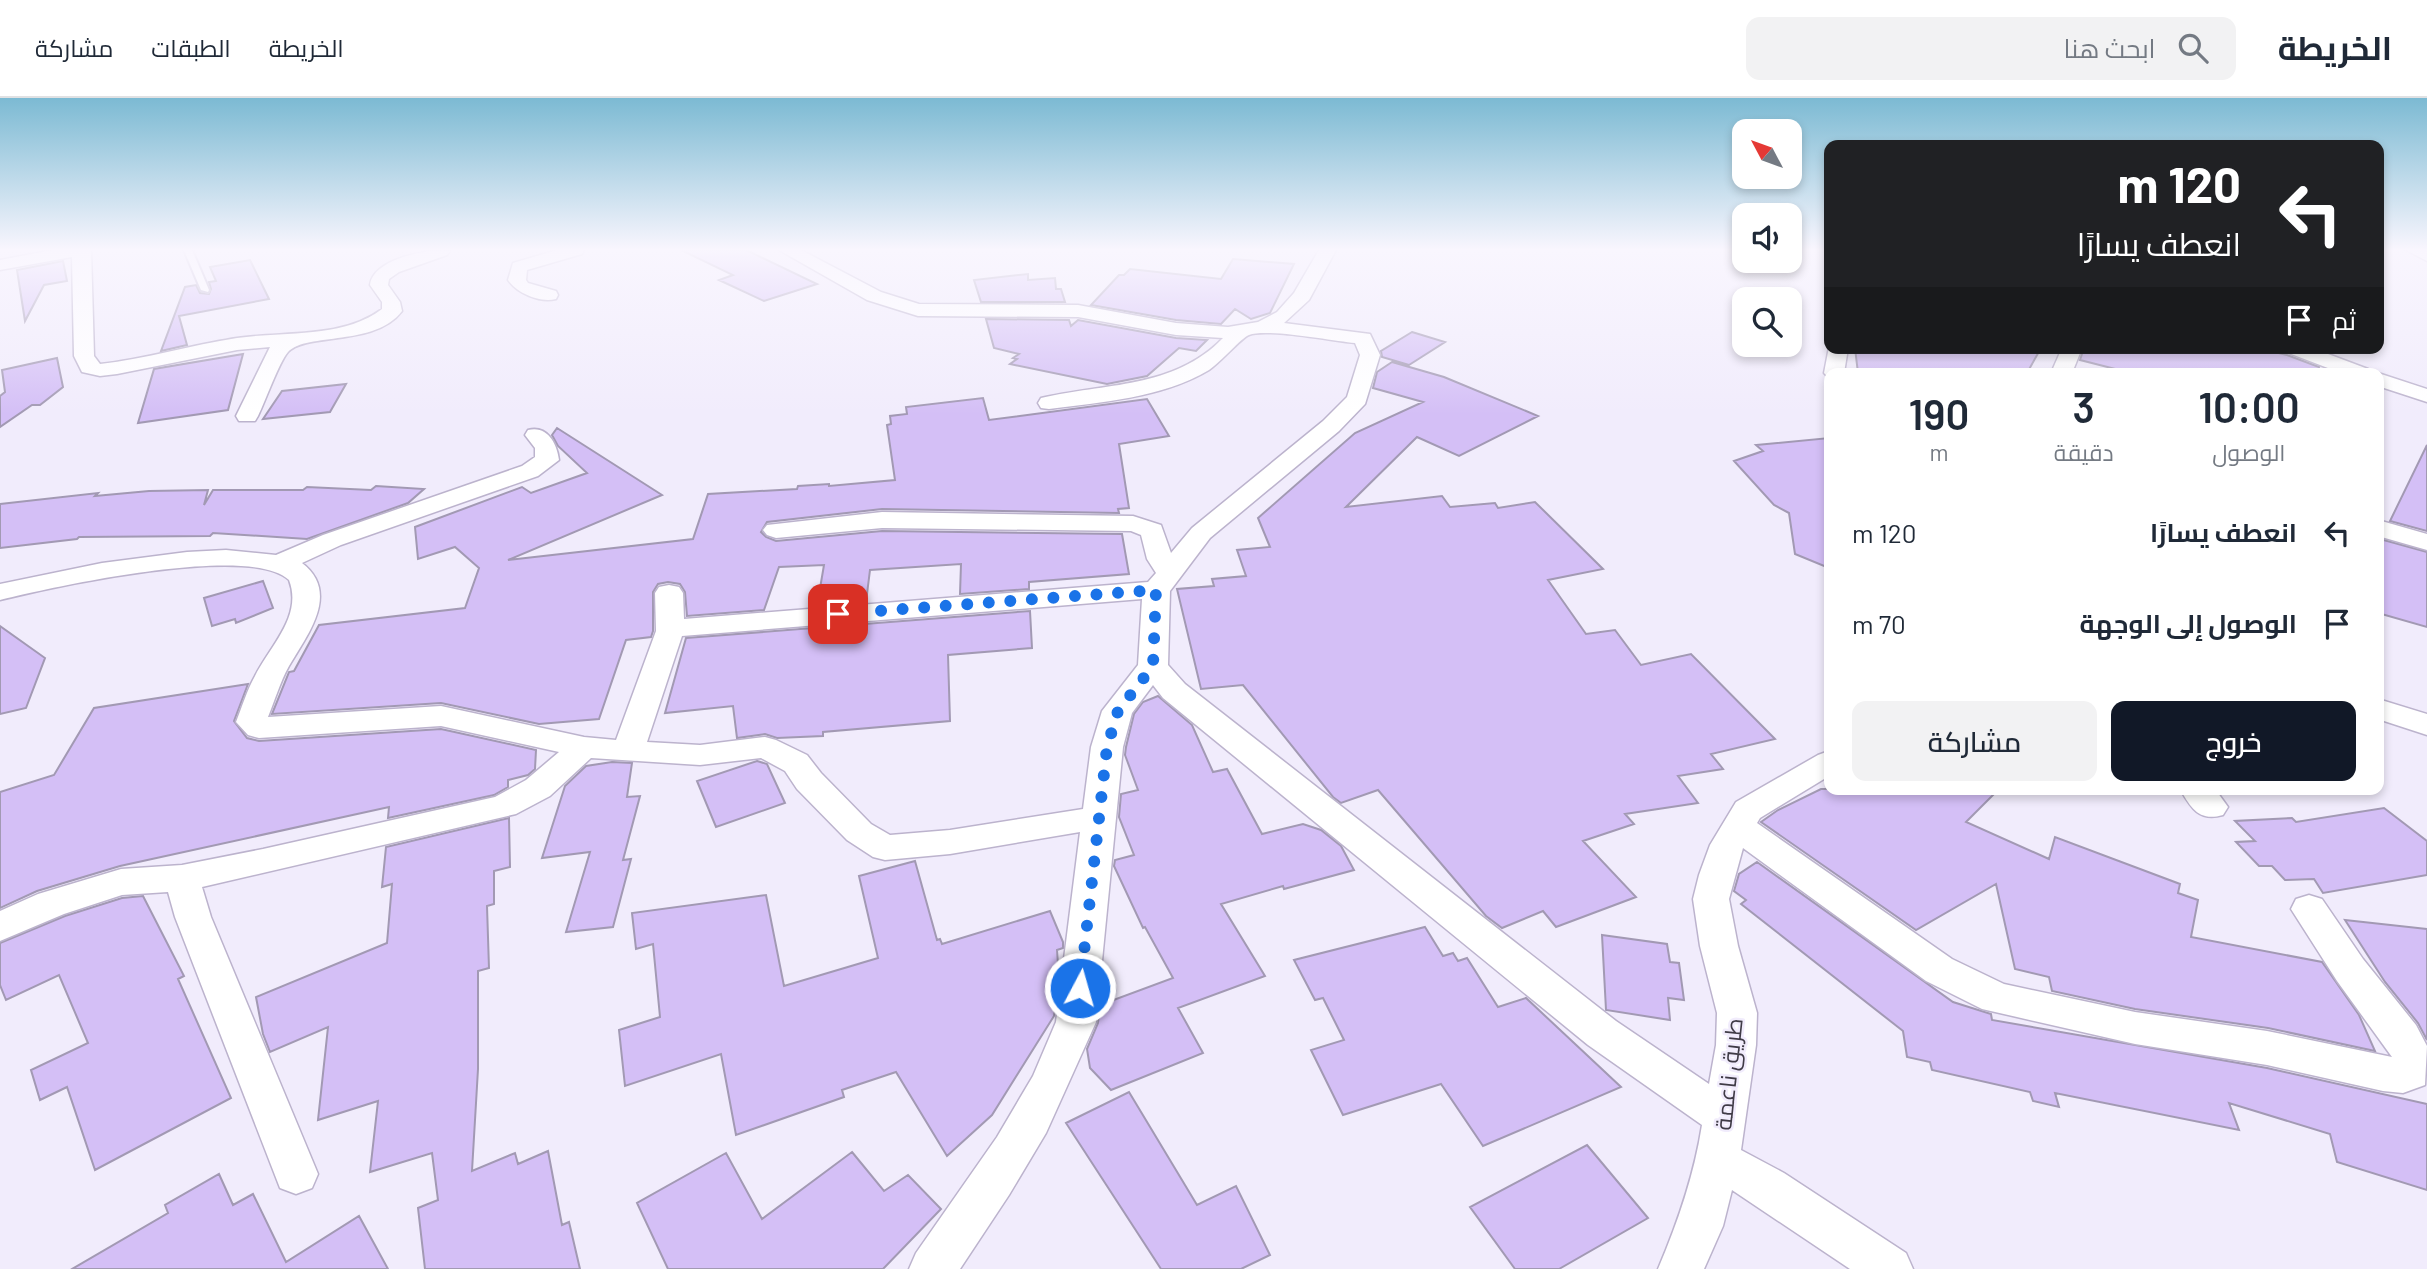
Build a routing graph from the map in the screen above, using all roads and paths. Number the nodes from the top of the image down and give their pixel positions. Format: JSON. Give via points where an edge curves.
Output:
{"nodes":[{"id":1,"x":83,"y":305,"type":"edge"},
{"id":2,"x":392,"y":305,"type":"edge"},
{"id":3,"x":901,"y":305,"type":"edge"},
{"id":4,"x":1295,"y":305,"type":"edge"},
{"id":5,"x":1252,"y":330,"type":"junction"},
{"id":6,"x":298,"y":338,"type":"junction"},
{"id":7,"x":2309,"y":354,"type":"edge"},
{"id":8,"x":2347,"y":368,"type":"edge"},
{"id":9,"x":2384,"y":381,"type":"edge"},
{"id":10,"x":2427,"y":396,"type":"edge"},
{"id":11,"x":1049,"y":403,"type":"dead end"},
{"id":12,"x":247,"y":416,"type":"dead end"},
{"id":13,"x":536,"y":435,"type":"dead end"},
{"id":14,"x":776,"y":530,"type":"dead end"},
{"id":15,"x":2384,"y":530,"type":"edge"},
{"id":16,"x":2427,"y":542,"type":"edge"},
{"id":17,"x":281,"y":563,"type":"junction"},
{"id":18,"x":1162,"y":581,"type":"junction"},
{"id":19,"x":0,"y":592,"type":"edge"},
{"id":20,"x":669,"y":593,"type":"dead end"},
{"id":21,"x":670,"y":631,"type":"junction"},
{"id":22,"x":1153,"y":666,"type":"junction"},
{"id":23,"x":2384,"y":711,"type":"edge"},
{"id":24,"x":2427,"y":725,"type":"edge"},
{"id":25,"x":584,"y":747,"type":"junction"},
{"id":26,"x":628,"y":752,"type":"junction"},
{"id":27,"x":1824,"y":765,"type":"edge"},
{"id":28,"x":1100,"y":821,"type":"junction"},
{"id":29,"x":1738,"y":827,"type":"junction"},
{"id":30,"x":182,"y":878,"type":"junction"},
{"id":31,"x":2309,"y":909,"type":"dead end"},
{"id":32,"x":0,"y":928,"type":"edge"},
{"id":33,"x":1721,"y":1138,"type":"junction"},
{"id":34,"x":296,"y":1174,"type":"dead end"},
{"id":35,"x":932,"y":1269,"type":"edge"},
{"id":36,"x":1681,"y":1269,"type":"edge"},
{"id":37,"x":1890,"y":1269,"type":"edge"}],
"edges":[{"from":1,"to":6,"type":"street","via":[[84,356],[93,370]]},
{"from":2,"to":6,"type":"street","via":[[390,315],[369,324]]},
{"from":3,"to":5,"type":"street","via":[[918,310],[1078,311],[1176,329]]},
{"from":4,"to":5,"type":"street","via":[[1284,316]]},
{"from":5,"to":11,"type":"street","via":[[1200,368],[1098,396]]},
{"from":5,"to":18,"type":"street","via":[[1363,338],[1370,355],[1357,399],[1331,426],[1218,517]]},
{"from":6,"to":12,"type":"street","via":[[279,349]]},
{"from":7,"to":8,"type":"street"},
{"from":9,"to":10,"type":"street"},
{"from":13,"to":17,"type":"street","via":[[546,448],[547,460],[530,471],[332,540]]},
{"from":14,"to":18,"type":"street","via":[[882,520],[1118,523],[1152,530]]},
{"from":15,"to":16,"type":"street"},
{"from":17,"to":19,"type":"street","via":[[230,559],[152,565]]},
{"from":17,"to":25,"type":"street","via":[[302,577],[306,612],[269,677],[251,722],[259,728],[441,716]]},
{"from":18,"to":21,"type":"street","via":[[694,625]]},
{"from":18,"to":22,"type":"street"},
{"from":20,"to":21,"type":"street"},
{"from":21,"to":26,"type":"street"},
{"from":22,"to":28,"type":"street","via":[[1118,711],[1107,747]]},
{"from":22,"to":33,"type":"street","via":[[1174,691],[1602,1033]]},
{"from":23,"to":24,"type":"street"},
{"from":25,"to":26,"type":"street"},
{"from":25,"to":30,"type":"street","via":[[538,788],[504,806]]},
{"from":26,"to":28,"type":"street","via":[[699,755],[765,747],[796,763],[859,832],[885,848],[950,842],[1067,821]]},
{"from":27,"to":29,"type":"street","name":"طريق ناعمة","via":[[1748,810]]},
{"from":28,"to":35,"type":"street","via":[[1076,1022],[1062,1060],[1002,1167]]},
{"from":29,"to":31,"type":"street","via":[[1939,970],[1996,998],[2383,1074],[2411,1073],[2412,1058],[2402,1037]]},
{"from":29,"to":33,"type":"street","name":"طريق ناعمة","via":[[1727,845],[1711,899],[1737,1013],[1733,1073]]},
{"from":30,"to":32,"type":"street","via":[[121,882],[51,904]]},
{"from":30,"to":34,"type":"street","via":[[193,917]]},
{"from":33,"to":36,"type":"street","name":"طريق ناعمة","via":[[1700,1226]]},
{"from":33,"to":37,"type":"street","via":[[1768,1186]]}]}
